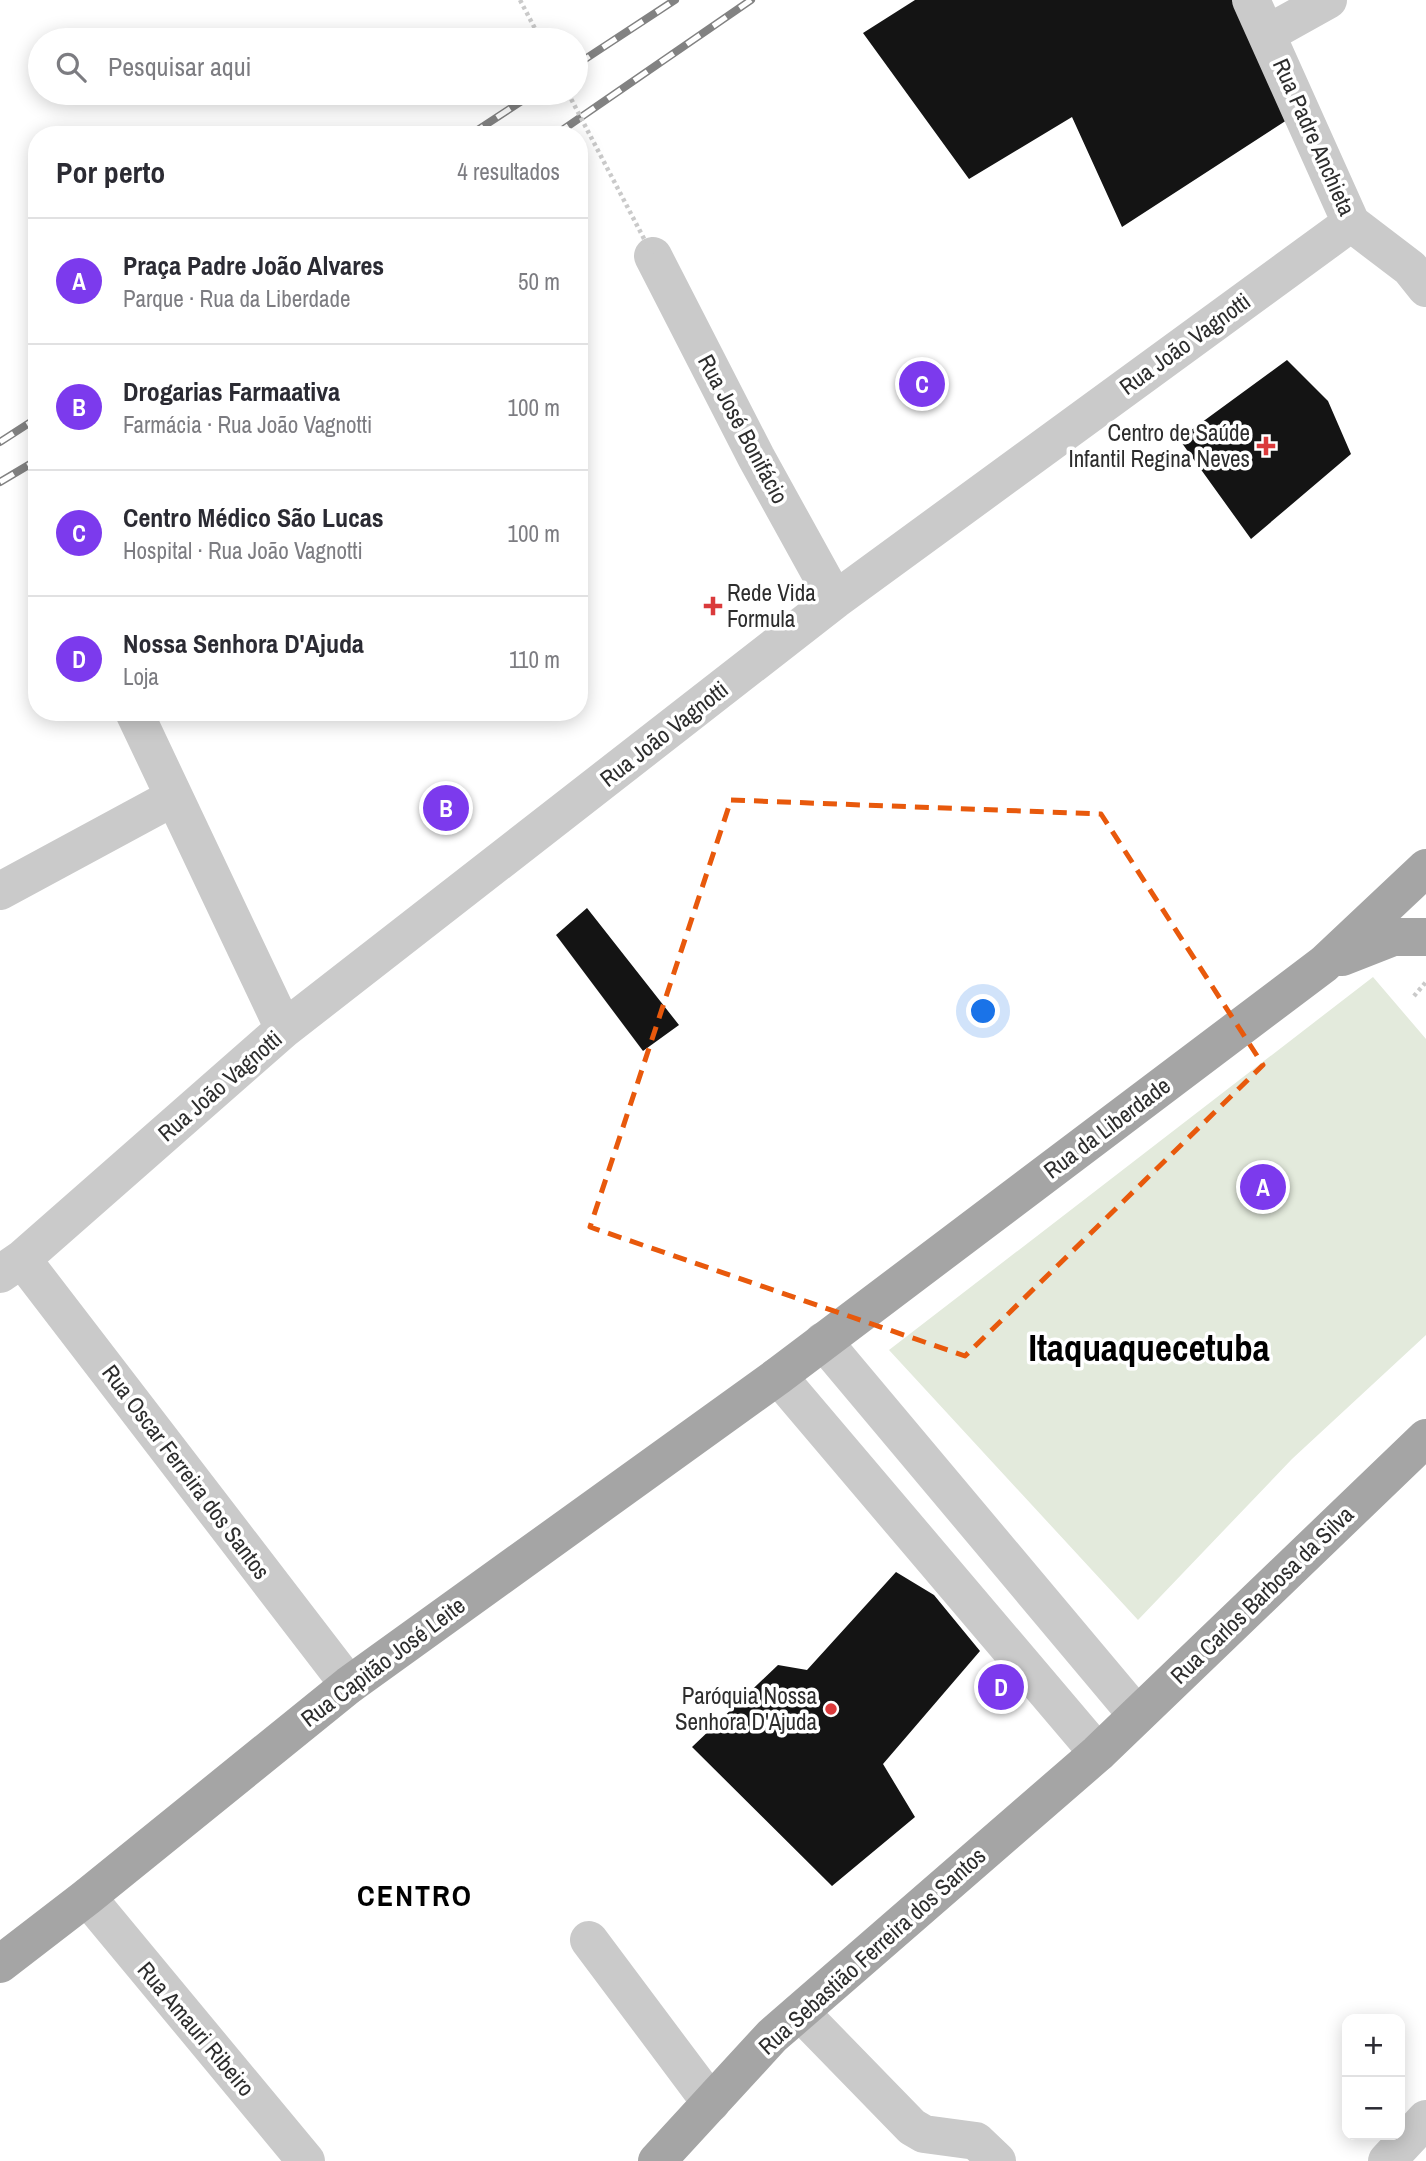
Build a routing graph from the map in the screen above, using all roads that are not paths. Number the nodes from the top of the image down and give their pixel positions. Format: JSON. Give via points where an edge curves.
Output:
{"nodes":[{"id":1,"x":1251,"y":0,"type":"edge"},
{"id":2,"x":1328,"y":0,"type":"edge"},
{"id":3,"x":1268,"y":34,"type":"junction"},
{"id":4,"x":1351,"y":223,"type":"junction"},
{"id":5,"x":653,"y":256,"type":"road end"},
{"id":6,"x":1426,"y":288,"type":"edge"},
{"id":7,"x":835,"y":600,"type":"junction"},
{"id":8,"x":138,"y":721,"type":"edge"},
{"id":9,"x":174,"y":797,"type":"junction"},
{"id":10,"x":1426,"y":868,"type":"edge"},
{"id":11,"x":0,"y":891,"type":"edge"},
{"id":12,"x":1426,"y":937,"type":"edge"},
{"id":13,"x":1324,"y":964,"type":"junction"},
{"id":14,"x":284,"y":1029,"type":"junction"},
{"id":15,"x":11,"y":1267,"type":"edge"},
{"id":16,"x":823,"y":1341,"type":"junction"},
{"id":17,"x":778,"y":1376,"type":"junction"},
{"id":18,"x":1424,"y":1443,"type":"edge"},
{"id":19,"x":349,"y":1685,"type":"junction"},
{"id":20,"x":1137,"y":1715,"type":"junction"},
{"id":21,"x":1098,"y":1753,"type":"junction"},
{"id":22,"x":87,"y":1897,"type":"junction"},
{"id":23,"x":589,"y":1940,"type":"dead end"},
{"id":24,"x":0,"y":1964,"type":"edge"},
{"id":25,"x":800,"y":2012,"type":"junction"},
{"id":26,"x":711,"y":2102,"type":"junction"},
{"id":27,"x":1426,"y":2119,"type":"edge"},
{"id":28,"x":306,"y":2161,"type":"edge"},
{"id":29,"x":657,"y":2161,"type":"edge"},
{"id":30,"x":997,"y":2161,"type":"edge"},
{"id":31,"x":1387,"y":2161,"type":"edge"}],
"edges":[{"from":1,"to":3,"type":"street","name":"Rua Padre Anchieta"},
{"from":2,"to":3,"type":"street"},
{"from":3,"to":4,"type":"street","name":"Rua Padre Anchieta"},
{"from":4,"to":6,"type":"street","name":"Rua Padre Anchieta","via":[[1410,268]]},
{"from":4,"to":7,"type":"street","name":"Rua João Vagnotti"},
{"from":5,"to":7,"type":"street","name":"Rua José Bonifácio"},
{"from":7,"to":14,"type":"street","name":"Rua João Vagnotti"},
{"from":8,"to":9,"type":"street"},
{"from":9,"to":11,"type":"street"},
{"from":9,"to":14,"type":"street"},
{"from":10,"to":13,"type":"main road","name":"Rua da Liberdade"},
{"from":12,"to":13,"type":"main road","via":[[1393,937]]},
{"from":13,"to":16,"type":"main road","name":"Rua da Liberdade"},
{"from":14,"to":15,"type":"street","name":"Rua João Vagnotti"},
{"from":15,"to":19,"type":"street","name":"Rua Oscar Ferreira dos Santos"},
{"from":16,"to":17,"type":"main road","name":"Rua da Liberdade"},
{"from":16,"to":20,"type":"street"},
{"from":17,"to":19,"type":"main road","name":"Rua Capitão José Leite"},
{"from":17,"to":21,"type":"street"},
{"from":18,"to":20,"type":"main road","name":"Rua Carlos Barbosa da Silva"},
{"from":19,"to":22,"type":"main road","name":"Rua Capitão José Leite"},
{"from":20,"to":21,"type":"main road","name":"Rua Carlos Barbosa da Silva"},
{"from":21,"to":25,"type":"main road","name":"Rua Sebastião Ferreira dos Santos"},
{"from":22,"to":24,"type":"main road","name":"Rua Capitão José Leite"},
{"from":22,"to":28,"type":"street","name":"Rua Amauri Ribeiro"},
{"from":23,"to":26,"type":"street"},
{"from":25,"to":26,"type":"main road","name":"Rua Sebastião Ferreira dos Santos"},
{"from":25,"to":30,"type":"street","via":[[912,2127],[924,2134],[976,2141]]},
{"from":26,"to":29,"type":"main road","name":"Rua Sebastião Ferreira dos Santos"},
{"from":27,"to":31,"type":"street"}]}
